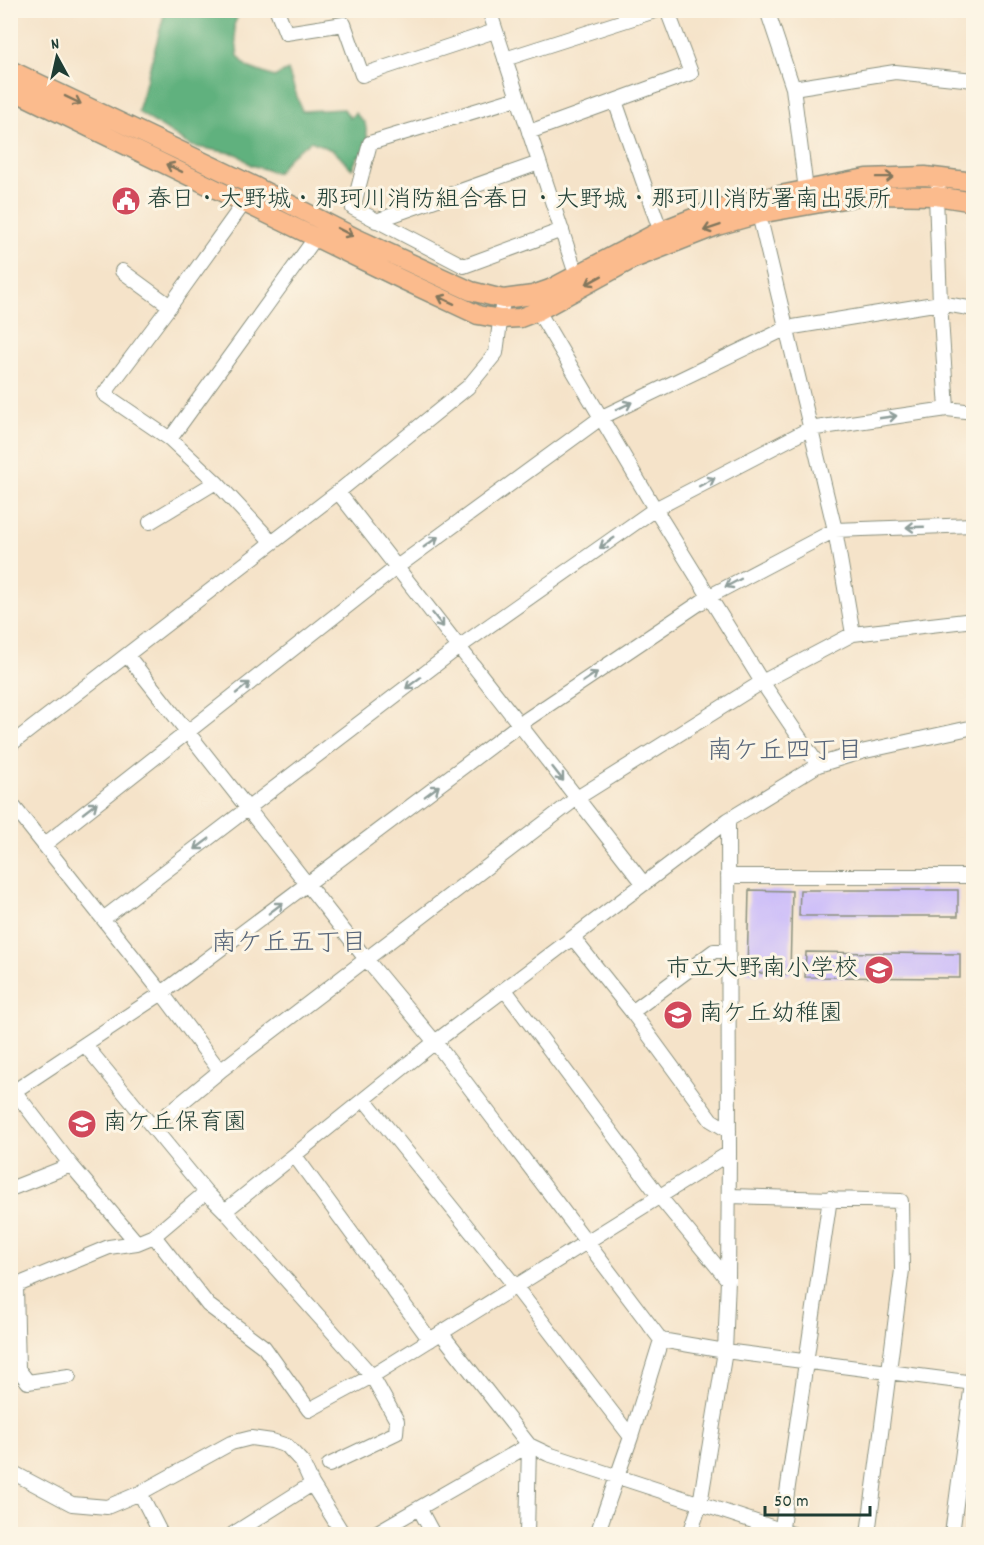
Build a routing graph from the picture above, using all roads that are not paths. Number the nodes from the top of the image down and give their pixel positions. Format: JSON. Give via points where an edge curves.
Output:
{"nodes":[{"id":1,"x":277,"y":10,"type":"edge"},
{"id":2,"x":489,"y":10,"type":"edge"},
{"id":3,"x":658,"y":10,"type":"edge"},
{"id":4,"x":667,"y":10,"type":"edge"},
{"id":5,"x":767,"y":10,"type":"edge"},
{"id":6,"x":344,"y":17,"type":"edge"},
{"id":7,"x":495,"y":31,"type":"junction"},
{"id":8,"x":505,"y":59,"type":"junction"},
{"id":9,"x":974,"y":80,"type":"edge"},
{"id":10,"x":13,"y":83,"type":"edge"},
{"id":11,"x":793,"y":88,"type":"junction"},
{"id":12,"x":518,"y":98,"type":"junction"},
{"id":13,"x":615,"y":101,"type":"junction"},
{"id":14,"x":529,"y":132,"type":"junction"},
{"id":15,"x":539,"y":163,"type":"junction"},
{"id":16,"x":974,"y":182,"type":"edge"},
{"id":17,"x":938,"y":187,"type":"junction"},
{"id":18,"x":251,"y":194,"type":"junction"},
{"id":19,"x":809,"y":197,"type":"junction"},
{"id":20,"x":974,"y":202,"type":"edge"},
{"id":21,"x":757,"y":207,"type":"junction"},
{"id":22,"x":376,"y":221,"type":"junction"},
{"id":23,"x":562,"y":230,"type":"junction"},
{"id":24,"x":316,"y":237,"type":"junction"},
{"id":25,"x":663,"y":238,"type":"junction"},
{"id":26,"x":122,"y":271,"type":"dead end"},
{"id":27,"x":576,"y":274,"type":"junction"},
{"id":28,"x":503,"y":298,"type":"junction"},
{"id":29,"x":536,"y":303,"type":"junction"},
{"id":30,"x":940,"y":303,"type":"junction"},
{"id":31,"x":170,"y":306,"type":"junction"},
{"id":32,"x":974,"y":309,"type":"edge"},
{"id":33,"x":501,"y":319,"type":"junction"},
{"id":34,"x":787,"y":328,"type":"junction"},
{"id":35,"x":947,"y":409,"type":"junction"},
{"id":36,"x":974,"y":412,"type":"edge"},
{"id":37,"x":602,"y":417,"type":"junction"},
{"id":38,"x":809,"y":429,"type":"junction"},
{"id":39,"x":170,"y":439,"type":"junction"},
{"id":40,"x":216,"y":482,"type":"junction"},
{"id":41,"x":338,"y":492,"type":"junction"},
{"id":42,"x":655,"y":509,"type":"junction"},
{"id":43,"x":150,"y":522,"type":"dead end"},
{"id":44,"x":974,"y":525,"type":"edge"},
{"id":45,"x":835,"y":530,"type":"junction"},
{"id":46,"x":272,"y":542,"type":"junction"},
{"id":47,"x":397,"y":567,"type":"junction"},
{"id":48,"x":710,"y":596,"type":"junction"},
{"id":49,"x":974,"y":620,"type":"edge"},
{"id":50,"x":853,"y":634,"type":"junction"},
{"id":51,"x":459,"y":647,"type":"junction"},
{"id":52,"x":128,"y":655,"type":"junction"},
{"id":53,"x":762,"y":682,"type":"junction"},
{"id":54,"x":519,"y":724,"type":"junction"},
{"id":55,"x":974,"y":727,"type":"edge"},
{"id":56,"x":188,"y":732,"type":"junction"},
{"id":57,"x":10,"y":745,"type":"edge"},
{"id":58,"x":818,"y":765,"type":"junction"},
{"id":59,"x":577,"y":798,"type":"junction"},
{"id":60,"x":10,"y":802,"type":"edge"},
{"id":61,"x":248,"y":809,"type":"junction"},
{"id":62,"x":728,"y":820,"type":"junction"},
{"id":63,"x":44,"y":845,"type":"junction"},
{"id":64,"x":728,"y":876,"type":"junction"},
{"id":65,"x":974,"y":876,"type":"edge"},
{"id":66,"x":644,"y":884,"type":"junction"},
{"id":67,"x":308,"y":885,"type":"junction"},
{"id":68,"x":103,"y":919,"type":"junction"},
{"id":69,"x":573,"y":938,"type":"junction"},
{"id":70,"x":729,"y":951,"type":"junction"},
{"id":71,"x":366,"y":959,"type":"junction"},
{"id":72,"x":505,"y":990,"type":"junction"},
{"id":73,"x":162,"y":993,"type":"junction"},
{"id":74,"x":632,"y":1012,"type":"junction"},
{"id":75,"x":435,"y":1042,"type":"junction"},
{"id":76,"x":85,"y":1045,"type":"junction"},
{"id":77,"x":220,"y":1071,"type":"junction"},
{"id":78,"x":13,"y":1093,"type":"edge"},
{"id":79,"x":364,"y":1099,"type":"junction"},
{"id":80,"x":153,"y":1126,"type":"junction"},
{"id":81,"x":729,"y":1131,"type":"junction"},
{"id":82,"x":729,"y":1153,"type":"junction"},
{"id":83,"x":295,"y":1156,"type":"junction"},
{"id":84,"x":71,"y":1165,"type":"junction"},
{"id":85,"x":10,"y":1188,"type":"edge"},
{"id":86,"x":206,"y":1192,"type":"junction"},
{"id":87,"x":659,"y":1196,"type":"junction"},
{"id":88,"x":730,"y":1196,"type":"junction"},
{"id":89,"x":830,"y":1198,"type":"junction"},
{"id":90,"x":225,"y":1211,"type":"junction"},
{"id":91,"x":154,"y":1236,"type":"junction"},
{"id":92,"x":586,"y":1242,"type":"junction"},
{"id":93,"x":137,"y":1243,"type":"junction"},
{"id":94,"x":728,"y":1280,"type":"junction"},
{"id":95,"x":515,"y":1286,"type":"junction"},
{"id":96,"x":13,"y":1287,"type":"edge"},
{"id":97,"x":436,"y":1336,"type":"junction"},
{"id":98,"x":661,"y":1340,"type":"junction"},
{"id":99,"x":725,"y":1351,"type":"junction"},
{"id":100,"x":807,"y":1362,"type":"junction"},
{"id":101,"x":890,"y":1372,"type":"junction"},
{"id":102,"x":69,"y":1376,"type":"dead end"},
{"id":103,"x":372,"y":1376,"type":"junction"},
{"id":104,"x":973,"y":1380,"type":"edge"},
{"id":105,"x":631,"y":1437,"type":"junction"},
{"id":106,"x":529,"y":1445,"type":"junction"},
{"id":107,"x":329,"y":1465,"type":"dead end"},
{"id":108,"x":10,"y":1470,"type":"edge"},
{"id":109,"x":616,"y":1476,"type":"junction"},
{"id":110,"x":312,"y":1484,"type":"junction"},
{"id":111,"x":140,"y":1493,"type":"junction"},
{"id":112,"x":700,"y":1504,"type":"junction"},
{"id":113,"x":419,"y":1509,"type":"junction"},
{"id":114,"x":248,"y":1531,"type":"edge"},
{"id":115,"x":786,"y":1533,"type":"edge"},
{"id":116,"x":161,"y":1534,"type":"edge"},
{"id":117,"x":233,"y":1534,"type":"edge"},
{"id":118,"x":343,"y":1534,"type":"edge"},
{"id":119,"x":374,"y":1534,"type":"edge"},
{"id":120,"x":434,"y":1534,"type":"edge"},
{"id":121,"x":527,"y":1534,"type":"edge"},
{"id":122,"x":597,"y":1534,"type":"edge"},
{"id":123,"x":690,"y":1534,"type":"edge"},
{"id":124,"x":868,"y":1534,"type":"edge"},
{"id":125,"x":952,"y":1534,"type":"edge"}],
"edges":[{"from":1,"to":6,"type":"street","via":[[286,33]]},
{"from":2,"to":7,"type":"street"},
{"from":3,"to":8,"type":"street"},
{"from":4,"to":13,"type":"street","via":[[692,73]]},
{"from":5,"to":11,"type":"street"},
{"from":6,"to":7,"type":"street","via":[[362,75]]},
{"from":7,"to":8,"type":"street"},
{"from":8,"to":12,"type":"street"},
{"from":9,"to":11,"type":"street","via":[[895,72]]},
{"from":10,"to":18,"type":"main road"},
{"from":11,"to":19,"type":"street"},
{"from":12,"to":14,"type":"street"},
{"from":12,"to":22,"type":"street","via":[[370,143],[353,208]]},
{"from":13,"to":14,"type":"street"},
{"from":13,"to":25,"type":"street"},
{"from":14,"to":15,"type":"street"},
{"from":15,"to":22,"type":"street"},
{"from":15,"to":23,"type":"street"},
{"from":16,"to":17,"type":"main road"},
{"from":17,"to":19,"type":"main road"},
{"from":17,"to":20,"type":"main road"},
{"from":17,"to":30,"type":"street"},
{"from":18,"to":24,"type":"main road"},
{"from":18,"to":28,"type":"main road","one_way":true,"via":[[471,291]]},
{"from":18,"to":31,"type":"street"},
{"from":19,"to":21,"type":"main road"},
{"from":21,"to":25,"type":"main road","via":[[717,226]]},
{"from":21,"to":34,"type":"street"},
{"from":22,"to":23,"type":"street","via":[[464,266]]},
{"from":23,"to":27,"type":"street"},
{"from":33,"to":24,"type":"main road","one_way":true,"via":[[478,315]]},
{"from":24,"to":39,"type":"street"},
{"from":25,"to":27,"type":"main road"},
{"from":25,"to":29,"type":"main road","one_way":true,"via":[[631,260]]},
{"from":26,"to":31,"type":"street"},
{"from":27,"to":29,"type":"main road","via":[[550,289]]},
{"from":28,"to":29,"type":"main road"},
{"from":28,"to":33,"type":"street"},
{"from":29,"to":33,"type":"main road","via":[[520,318]]},
{"from":29,"to":37,"type":"street"},
{"from":30,"to":32,"type":"street"},
{"from":30,"to":34,"type":"street"},
{"from":30,"to":35,"type":"street"},
{"from":31,"to":39,"type":"street","via":[[104,394]]},
{"from":33,"to":41,"type":"street","via":[[496,353],[468,387]]},
{"from":37,"to":34,"type":"street","one_way":true},
{"from":34,"to":38,"type":"street"},
{"from":35,"to":36,"type":"street"},
{"from":38,"to":35,"type":"street","one_way":true},
{"from":37,"to":42,"type":"street"},
{"from":47,"to":37,"type":"street","one_way":true},
{"from":42,"to":38,"type":"street","one_way":true},
{"from":38,"to":45,"type":"street"},
{"from":39,"to":40,"type":"street"},
{"from":40,"to":43,"type":"street"},
{"from":40,"to":46,"type":"street"},
{"from":41,"to":46,"type":"street"},
{"from":41,"to":47,"type":"street"},
{"from":42,"to":48,"type":"street"},
{"from":42,"to":51,"type":"street","one_way":true},
{"from":44,"to":45,"type":"street","one_way":true},
{"from":45,"to":48,"type":"street","one_way":true},
{"from":45,"to":50,"type":"street"},
{"from":46,"to":52,"type":"street"},
{"from":47,"to":51,"type":"street","one_way":true},
{"from":56,"to":47,"type":"street","one_way":true},
{"from":48,"to":53,"type":"street"},
{"from":54,"to":48,"type":"street","one_way":true},
{"from":49,"to":50,"type":"street"},
{"from":50,"to":53,"type":"street"},
{"from":51,"to":54,"type":"street"},
{"from":51,"to":61,"type":"street","one_way":true},
{"from":52,"to":56,"type":"street"},
{"from":52,"to":57,"type":"street"},
{"from":53,"to":58,"type":"street"},
{"from":53,"to":59,"type":"street"},
{"from":54,"to":59,"type":"street","one_way":true},
{"from":67,"to":54,"type":"street","one_way":true},
{"from":55,"to":58,"type":"street"},
{"from":56,"to":61,"type":"street"},
{"from":63,"to":56,"type":"street","one_way":true},
{"from":58,"to":62,"type":"street"},
{"from":59,"to":66,"type":"street"},
{"from":59,"to":71,"type":"street"},
{"from":60,"to":63,"type":"street"},
{"from":61,"to":67,"type":"street"},
{"from":61,"to":68,"type":"street","one_way":true},
{"from":62,"to":64,"type":"street"},
{"from":62,"to":66,"type":"street"},
{"from":63,"to":68,"type":"street"},
{"from":64,"to":65,"type":"street"},
{"from":64,"to":70,"type":"street"},
{"from":66,"to":69,"type":"street"},
{"from":67,"to":71,"type":"street"},
{"from":73,"to":67,"type":"street","one_way":true},
{"from":68,"to":73,"type":"street"},
{"from":69,"to":72,"type":"street"},
{"from":69,"to":74,"type":"street"},
{"from":70,"to":74,"type":"street","via":[[714,951]]},
{"from":70,"to":81,"type":"street"},
{"from":71,"to":75,"type":"street"},
{"from":71,"to":77,"type":"street"},
{"from":72,"to":75,"type":"street"},
{"from":72,"to":87,"type":"street"},
{"from":73,"to":76,"type":"street"},
{"from":73,"to":77,"type":"street"},
{"from":74,"to":81,"type":"street","via":[[711,1120]]},
{"from":75,"to":79,"type":"street"},
{"from":75,"to":92,"type":"street"},
{"from":76,"to":78,"type":"street"},
{"from":76,"to":80,"type":"street"},
{"from":77,"to":80,"type":"street"},
{"from":78,"to":84,"type":"street"},
{"from":79,"to":83,"type":"street"},
{"from":79,"to":95,"type":"street"},
{"from":80,"to":86,"type":"street"},
{"from":81,"to":82,"type":"street"},
{"from":82,"to":87,"type":"street"},
{"from":82,"to":88,"type":"street"},
{"from":83,"to":90,"type":"street"},
{"from":83,"to":97,"type":"street"},
{"from":84,"to":85,"type":"street"},
{"from":84,"to":93,"type":"street"},
{"from":86,"to":90,"type":"street"},
{"from":86,"to":91,"type":"street"},
{"from":87,"to":92,"type":"street"},
{"from":87,"to":94,"type":"street"},
{"from":88,"to":89,"type":"street"},
{"from":88,"to":94,"type":"street"},
{"from":89,"to":100,"type":"street"},
{"from":89,"to":101,"type":"street","via":[[901,1201],[902,1270]]},
{"from":90,"to":103,"type":"street"},
{"from":91,"to":93,"type":"street"},
{"from":91,"to":103,"type":"street","via":[[208,1305],[264,1347],[309,1410]]},
{"from":92,"to":95,"type":"street"},
{"from":92,"to":98,"type":"street"},
{"from":93,"to":96,"type":"street","via":[[110,1247]]},
{"from":94,"to":99,"type":"street"},
{"from":95,"to":97,"type":"street"},
{"from":95,"to":105,"type":"street"},
{"from":96,"to":102,"type":"street","via":[[18,1370],[28,1382]]},
{"from":97,"to":103,"type":"street"},
{"from":97,"to":106,"type":"street"},
{"from":98,"to":99,"type":"street"},
{"from":98,"to":105,"type":"street"},
{"from":99,"to":100,"type":"street"},
{"from":99,"to":112,"type":"street"},
{"from":100,"to":101,"type":"street"},
{"from":100,"to":115,"type":"street"},
{"from":101,"to":104,"type":"street"},
{"from":101,"to":124,"type":"street"},
{"from":103,"to":107,"type":"street","via":[[397,1421],[396,1432]]},
{"from":104,"to":125,"type":"street"},
{"from":105,"to":109,"type":"street"},
{"from":106,"to":109,"type":"street"},
{"from":106,"to":113,"type":"street"},
{"from":106,"to":121,"type":"street"},
{"from":108,"to":111,"type":"street","via":[[72,1504],[107,1507]]},
{"from":109,"to":112,"type":"street"},
{"from":109,"to":122,"type":"street"},
{"from":110,"to":111,"type":"street","via":[[302,1462],[287,1446],[251,1438],[231,1443]]},
{"from":110,"to":114,"type":"street"},
{"from":110,"to":118,"type":"street"},
{"from":111,"to":116,"type":"street"},
{"from":112,"to":115,"type":"street"},
{"from":112,"to":123,"type":"street"},
{"from":113,"to":119,"type":"street"},
{"from":113,"to":120,"type":"street"},
{"from":114,"to":117,"type":"street"}]}
